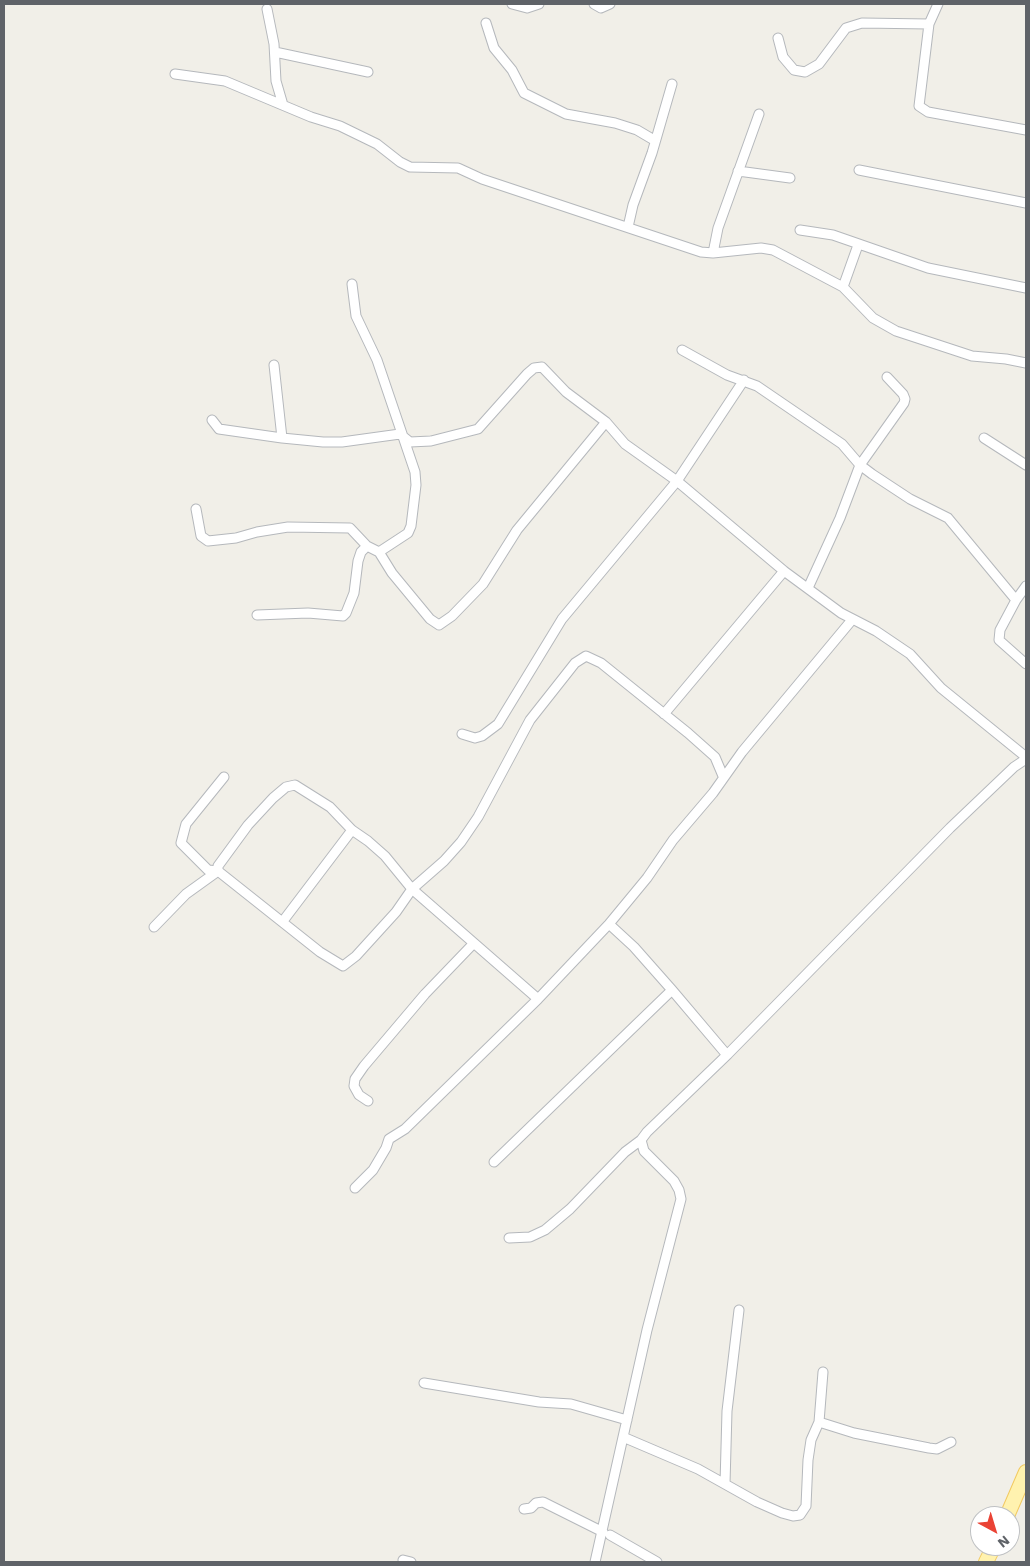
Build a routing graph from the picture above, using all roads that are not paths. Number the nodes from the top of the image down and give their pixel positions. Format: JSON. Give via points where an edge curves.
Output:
{"nodes":[{"id":1,"x":512,"y":4,"type":"edge"},
{"id":2,"x":540,"y":4,"type":"edge"},
{"id":3,"x":594,"y":4,"type":"edge"},
{"id":4,"x":610,"y":4,"type":"edge"},
{"id":5,"x":938,"y":4,"type":"edge"},
{"id":6,"x":267,"y":9,"type":"dead end"},
{"id":7,"x":486,"y":22,"type":"dead end"},
{"id":8,"x":929,"y":24,"type":"junction"},
{"id":9,"x":778,"y":38,"type":"dead end"},
{"id":10,"x":275,"y":52,"type":"junction"},
{"id":11,"x":368,"y":72,"type":"dead end"},
{"id":12,"x":175,"y":74,"type":"dead end"},
{"id":13,"x":672,"y":84,"type":"dead end"},
{"id":14,"x":282,"y":105,"type":"junction"},
{"id":15,"x":758,"y":114,"type":"dead end"},
{"id":16,"x":1026,"y":130,"type":"edge"},
{"id":17,"x":654,"y":140,"type":"junction"},
{"id":18,"x":859,"y":170,"type":"dead end"},
{"id":19,"x":738,"y":171,"type":"junction"},
{"id":20,"x":790,"y":178,"type":"dead end"},
{"id":21,"x":1026,"y":203,"type":"edge"},
{"id":22,"x":628,"y":227,"type":"junction"},
{"id":23,"x":800,"y":230,"type":"dead end"},
{"id":24,"x":858,"y":245,"type":"junction"},
{"id":25,"x":713,"y":253,"type":"junction"},
{"id":26,"x":352,"y":284,"type":"dead end"},
{"id":27,"x":843,"y":287,"type":"junction"},
{"id":28,"x":1026,"y":288,"type":"edge"},
{"id":29,"x":682,"y":350,"type":"dead end"},
{"id":30,"x":1026,"y":363,"type":"edge"},
{"id":31,"x":274,"y":365,"type":"dead end"},
{"id":32,"x":887,"y":378,"type":"dead end"},
{"id":33,"x":744,"y":380,"type":"junction"},
{"id":34,"x":212,"y":420,"type":"dead end"},
{"id":35,"x":606,"y":422,"type":"junction"},
{"id":36,"x":400,"y":434,"type":"junction"},
{"id":37,"x":282,"y":438,"type":"junction"},
{"id":38,"x":984,"y":438,"type":"dead end"},
{"id":39,"x":860,"y":465,"type":"junction"},
{"id":40,"x":1026,"y":465,"type":"edge"},
{"id":41,"x":677,"y":481,"type":"junction"},
{"id":42,"x":196,"y":509,"type":"dead end"},
{"id":43,"x":367,"y":546,"type":"junction"},
{"id":44,"x":379,"y":552,"type":"junction"},
{"id":45,"x":784,"y":571,"type":"junction"},
{"id":46,"x":1026,"y":586,"type":"edge"},
{"id":47,"x":808,"y":588,"type":"junction"},
{"id":48,"x":1016,"y":600,"type":"junction"},
{"id":49,"x":257,"y":615,"type":"dead end"},
{"id":50,"x":851,"y":621,"type":"junction"},
{"id":51,"x":1026,"y":664,"type":"edge"},
{"id":52,"x":664,"y":714,"type":"junction"},
{"id":53,"x":462,"y":734,"type":"dead end"},
{"id":54,"x":1026,"y":758,"type":"edge"},
{"id":55,"x":723,"y":776,"type":"junction"},
{"id":56,"x":224,"y":777,"type":"dead end"},
{"id":57,"x":352,"y":830,"type":"junction"},
{"id":58,"x":218,"y":871,"type":"junction"},
{"id":59,"x":412,"y":889,"type":"junction"},
{"id":60,"x":284,"y":921,"type":"junction"},
{"id":61,"x":609,"y":924,"type":"junction"},
{"id":62,"x":154,"y":927,"type":"dead end"},
{"id":63,"x":474,"y":942,"type":"junction"},
{"id":64,"x":672,"y":990,"type":"junction"},
{"id":65,"x":538,"y":999,"type":"junction"},
{"id":66,"x":727,"y":1055,"type":"junction"},
{"id":67,"x":368,"y":1101,"type":"dead end"},
{"id":68,"x":641,"y":1140,"type":"junction"},
{"id":69,"x":494,"y":1162,"type":"dead end"},
{"id":70,"x":355,"y":1188,"type":"dead end"},
{"id":71,"x":509,"y":1238,"type":"dead end"},
{"id":72,"x":738,"y":1310,"type":"dead end"},
{"id":73,"x":824,"y":1372,"type":"dead end"},
{"id":74,"x":424,"y":1383,"type":"dead end"},
{"id":75,"x":627,"y":1420,"type":"junction"},
{"id":76,"x":820,"y":1422,"type":"junction"},
{"id":77,"x":623,"y":1437,"type":"junction"},
{"id":78,"x":951,"y":1442,"type":"dead end"},
{"id":79,"x":1026,"y":1472,"type":"edge"},
{"id":80,"x":725,"y":1484,"type":"junction"},
{"id":81,"x":1011,"y":1506,"type":"edge"},
{"id":82,"x":524,"y":1510,"type":"dead end"},
{"id":83,"x":606,"y":1534,"type":"junction"},
{"id":84,"x":595,"y":1562,"type":"edge"},
{"id":85,"x":657,"y":1562,"type":"edge"}],
"edges":[{"from":1,"to":2,"type":"street","via":[[526,8]]},
{"from":3,"to":4,"type":"street","via":[[601,8]]},
{"from":5,"to":8,"type":"street"},
{"from":6,"to":10,"type":"street"},
{"from":7,"to":17,"type":"street","via":[[494,48],[512,70],[524,93],[566,114],[615,123]]},
{"from":8,"to":9,"type":"street","via":[[862,23],[846,28],[819,64],[805,72],[794,70],[783,57]]},
{"from":8,"to":16,"type":"street","via":[[918,101],[922,110]]},
{"from":10,"to":11,"type":"street"},
{"from":10,"to":14,"type":"street","via":[[276,81]]},
{"from":12,"to":14,"type":"street","via":[[225,81]]},
{"from":13,"to":17,"type":"street"},
{"from":14,"to":22,"type":"street","via":[[340,126],[377,144],[405,165],[458,168],[482,179]]},
{"from":15,"to":19,"type":"street"},
{"from":17,"to":22,"type":"street"},
{"from":18,"to":21,"type":"street"},
{"from":19,"to":20,"type":"street"},
{"from":19,"to":25,"type":"street","via":[[718,228]]},
{"from":22,"to":25,"type":"street","via":[[701,252]]},
{"from":23,"to":24,"type":"street","via":[[827,233]]},
{"from":24,"to":27,"type":"street"},
{"from":24,"to":28,"type":"street","via":[[928,268]]},
{"from":25,"to":27,"type":"street","via":[[761,248],[773,250]]},
{"from":26,"to":36,"type":"street","via":[[356,316],[377,360]]},
{"from":27,"to":30,"type":"street","via":[[873,318],[896,331],[972,356]]},
{"from":29,"to":33,"type":"street","via":[[727,375]]},
{"from":31,"to":37,"type":"street"},
{"from":32,"to":39,"type":"street","via":[[906,399]]},
{"from":33,"to":39,"type":"street","via":[[758,386],[842,444]]},
{"from":33,"to":41,"type":"street"},
{"from":34,"to":37,"type":"street","via":[[219,429]]},
{"from":35,"to":36,"type":"street","via":[[539,367],[527,374],[478,429],[431,441],[414,442]]},
{"from":35,"to":41,"type":"street","via":[[625,444]]},
{"from":35,"to":44,"type":"street","via":[[517,530],[483,584],[444,623],[439,625],[430,619]]},
{"from":36,"to":37,"type":"street","via":[[342,442]]},
{"from":36,"to":44,"type":"street","via":[[415,472],[411,526],[403,537]]},
{"from":38,"to":40,"type":"street"},
{"from":39,"to":47,"type":"street"},
{"from":39,"to":48,"type":"street","via":[[910,499],[948,518]]},
{"from":41,"to":45,"type":"street"},
{"from":41,"to":53,"type":"street","via":[[562,619],[498,724],[475,738]]},
{"from":42,"to":43,"type":"street","via":[[201,536],[208,541],[288,527],[339,527],[350,528]]},
{"from":43,"to":44,"type":"street"},
{"from":43,"to":49,"type":"street","via":[[361,552],[354,593],[343,616],[308,613]]},
{"from":45,"to":47,"type":"street"},
{"from":45,"to":52,"type":"street"},
{"from":46,"to":48,"type":"street"},
{"from":47,"to":50,"type":"street"},
{"from":48,"to":51,"type":"street","via":[[1000,630],[999,640]]},
{"from":50,"to":54,"type":"street","via":[[876,631],[910,654],[941,688]]},
{"from":50,"to":55,"type":"street"},
{"from":52,"to":55,"type":"street","via":[[715,757]]},
{"from":52,"to":59,"type":"street","via":[[594,658],[586,656],[575,663],[530,720],[506,768],[461,842],[444,862]]},
{"from":54,"to":66,"type":"street","via":[[950,828]]},
{"from":55,"to":61,"type":"street"},
{"from":56,"to":58,"type":"street","via":[[186,824],[181,843],[208,870]]},
{"from":57,"to":58,"type":"street","via":[[330,807],[295,785],[286,787],[248,826],[218,866]]},
{"from":57,"to":59,"type":"street","via":[[385,856]]},
{"from":57,"to":60,"type":"street"},
{"from":58,"to":60,"type":"street"},
{"from":58,"to":62,"type":"street","via":[[186,894]]},
{"from":59,"to":60,"type":"street","via":[[396,912],[343,966],[320,952]]},
{"from":59,"to":63,"type":"street"},
{"from":61,"to":64,"type":"street"},
{"from":61,"to":65,"type":"street"},
{"from":63,"to":65,"type":"street"},
{"from":63,"to":67,"type":"street","via":[[425,994],[355,1079],[354,1086],[359,1095]]},
{"from":64,"to":66,"type":"street"},
{"from":64,"to":69,"type":"street"},
{"from":65,"to":70,"type":"street","via":[[405,1129],[389,1139],[373,1170]]},
{"from":66,"to":68,"type":"street"},
{"from":68,"to":71,"type":"street","via":[[545,1230],[530,1236]]},
{"from":68,"to":75,"type":"street","via":[[644,1151],[674,1181],[680,1198]]},
{"from":72,"to":80,"type":"street","via":[[727,1411]]},
{"from":73,"to":76,"type":"street"},
{"from":74,"to":75,"type":"street","via":[[539,1402],[572,1404]]},
{"from":75,"to":77,"type":"street"},
{"from":76,"to":78,"type":"street","via":[[854,1433],[928,1448],[937,1449]]},
{"from":76,"to":80,"type":"street","via":[[812,1440],[806,1506],[800,1515],[782,1513]]},
{"from":77,"to":80,"type":"street"},
{"from":77,"to":83,"type":"street"},
{"from":79,"to":81,"type":"main road"},
{"from":82,"to":83,"type":"street","via":[[543,1502]]},
{"from":83,"to":84,"type":"street"},
{"from":83,"to":85,"type":"street"}]}
